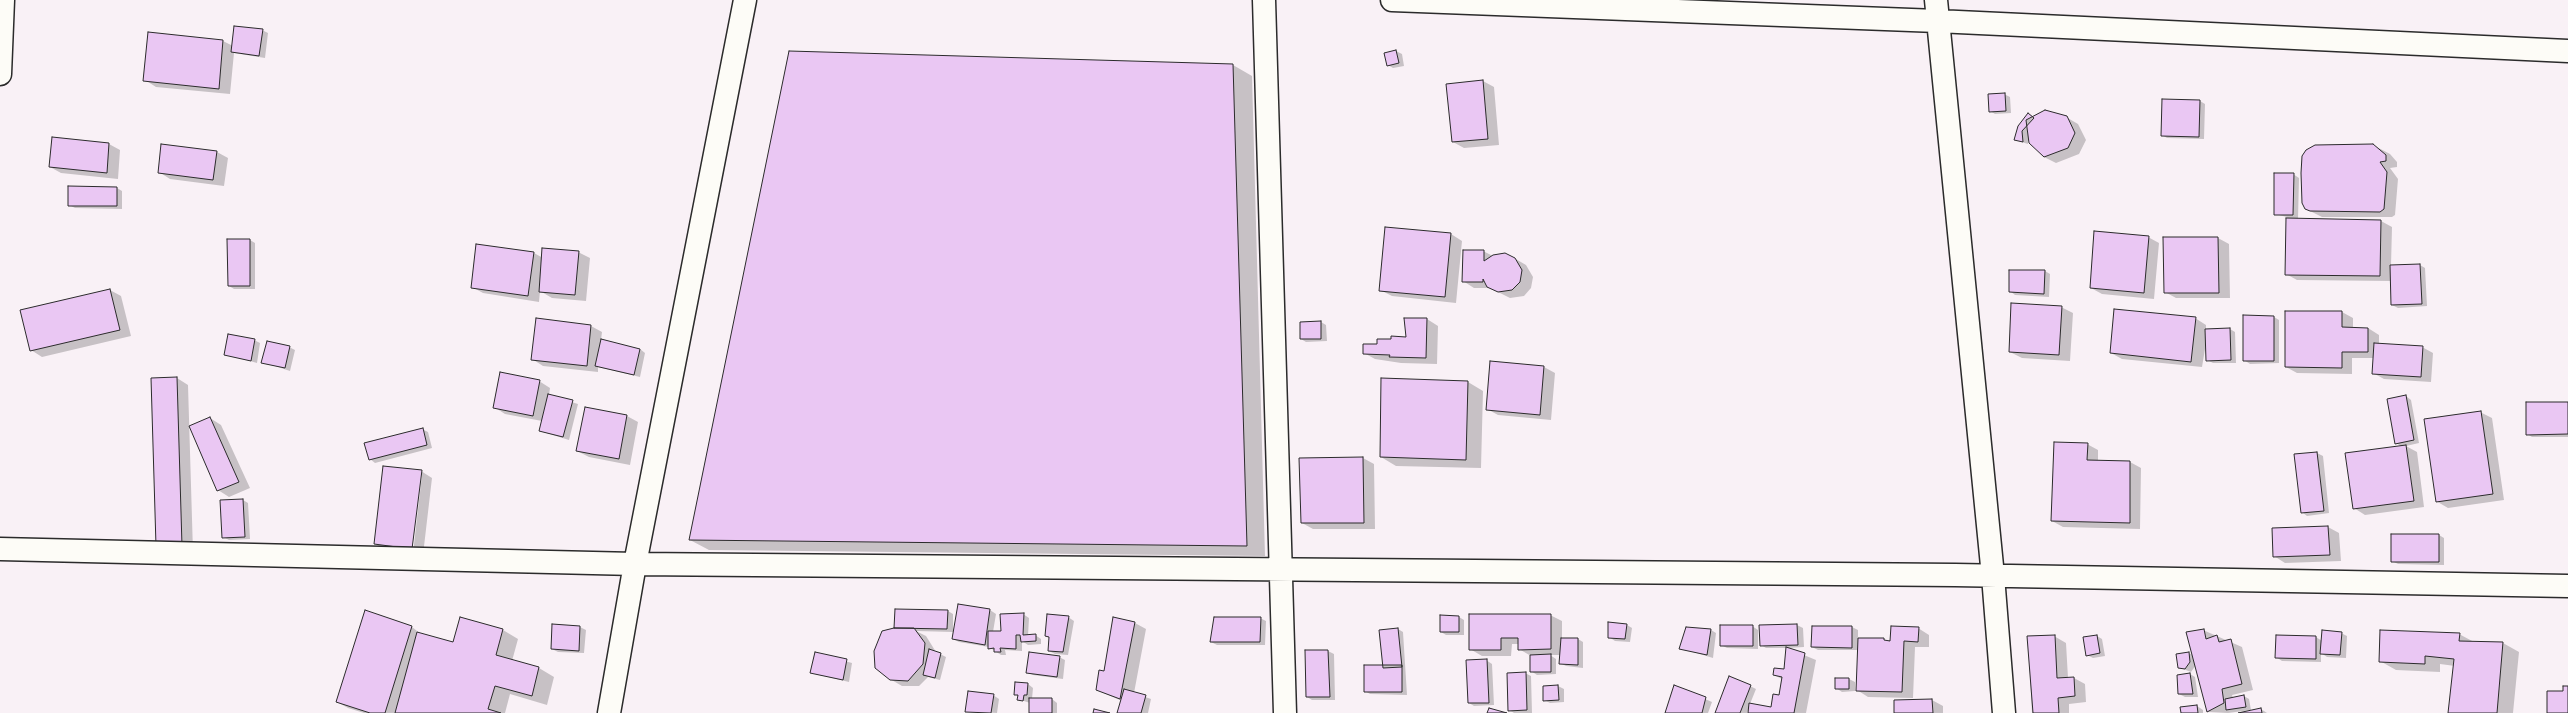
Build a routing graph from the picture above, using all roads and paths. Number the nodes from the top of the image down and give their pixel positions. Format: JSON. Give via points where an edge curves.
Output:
{"nodes":[{"id":1,"x":3,"y":0,"type":"edge"},
{"id":2,"x":745,"y":0,"type":"edge"},
{"id":3,"x":1264,"y":0,"type":"edge"},
{"id":4,"x":1392,"y":0,"type":"edge"},
{"id":5,"x":1937,"y":10,"type":"edge"},
{"id":6,"x":2568,"y":51,"type":"edge"},
{"id":7,"x":0,"y":74,"type":"edge"},
{"id":8,"x":0,"y":550,"type":"edge"},
{"id":9,"x":635,"y":564,"type":"junction"},
{"id":10,"x":1282,"y":571,"type":"junction"},
{"id":11,"x":1993,"y":576,"type":"junction"},
{"id":12,"x":2568,"y":586,"type":"edge"},
{"id":13,"x":608,"y":713,"type":"edge"},
{"id":14,"x":1285,"y":713,"type":"edge"},
{"id":15,"x":2004,"y":713,"type":"edge"}],
"edges":[{"from":1,"to":7,"type":"street"},
{"from":2,"to":9,"type":"street"},
{"from":3,"to":10,"type":"street"},
{"from":4,"to":5,"type":"street"},
{"from":5,"to":6,"type":"street"},
{"from":5,"to":11,"type":"street"},
{"from":8,"to":9,"type":"street"},
{"from":9,"to":10,"type":"street"},
{"from":9,"to":13,"type":"street"},
{"from":10,"to":11,"type":"street"},
{"from":10,"to":14,"type":"street"},
{"from":11,"to":12,"type":"street"},
{"from":11,"to":15,"type":"street"}]}
